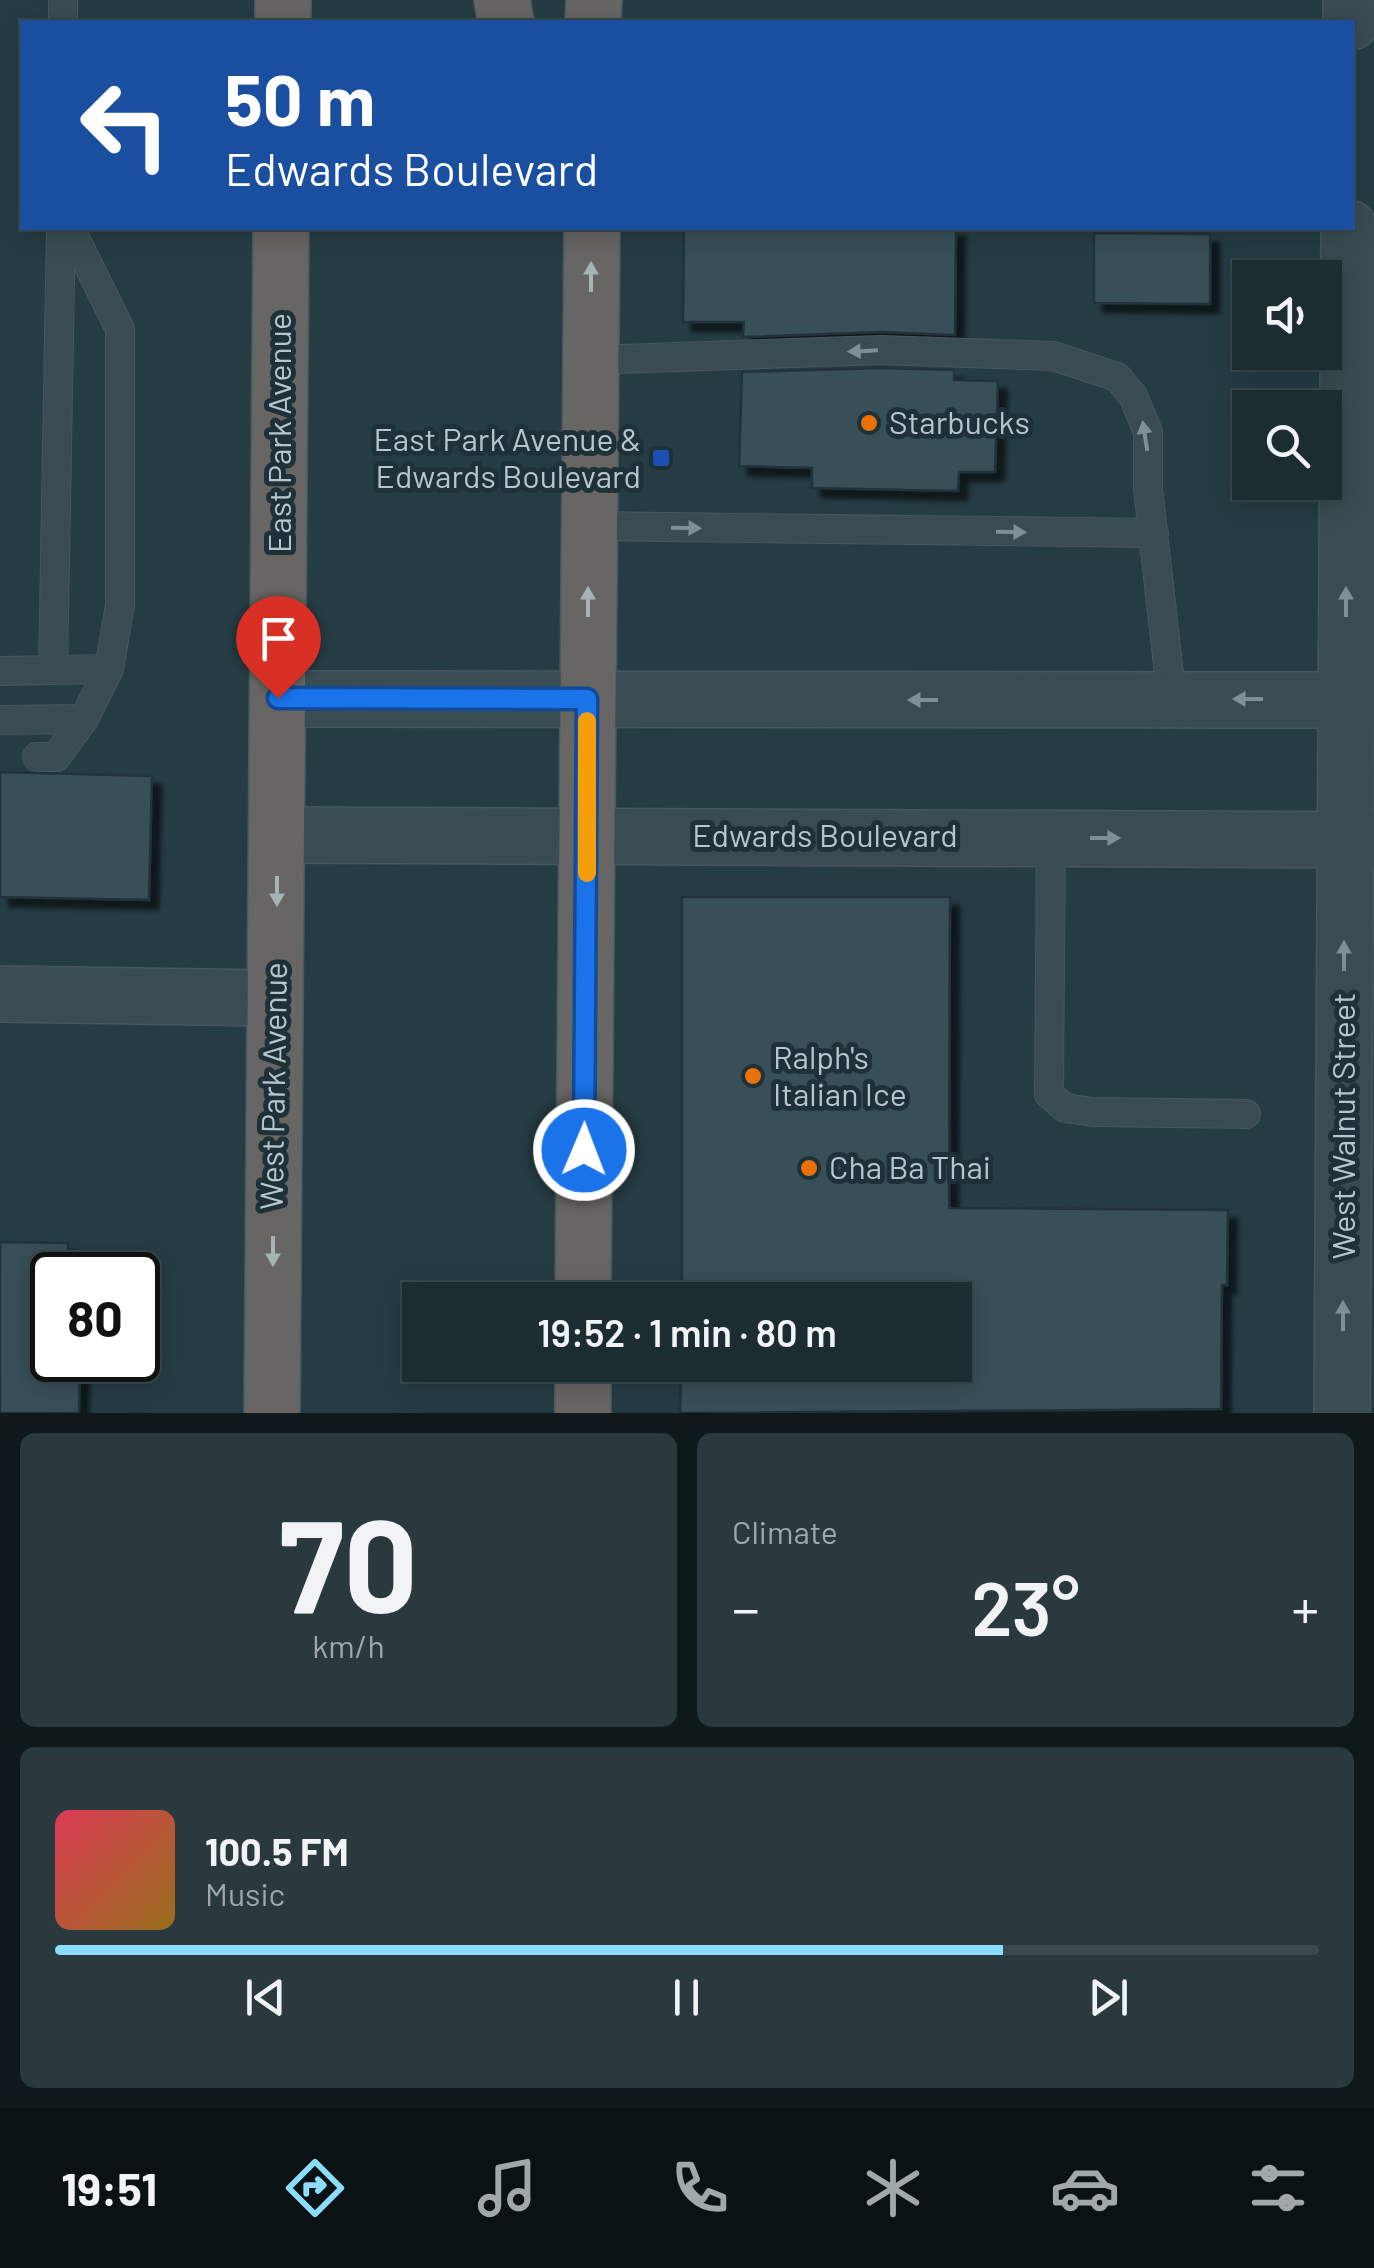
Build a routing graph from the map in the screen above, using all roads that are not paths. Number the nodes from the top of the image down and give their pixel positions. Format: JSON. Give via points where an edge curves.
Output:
{"nodes":[{"id":1,"x":61,"y":230,"type":"edge"},
{"id":2,"x":71,"y":230,"type":"edge"},
{"id":3,"x":281,"y":230,"type":"edge"},
{"id":4,"x":592,"y":230,"type":"edge"},
{"id":5,"x":1349,"y":230,"type":"edge"},
{"id":6,"x":590,"y":360,"type":"junction"},
{"id":7,"x":589,"y":526,"type":"junction"},
{"id":8,"x":1154,"y":533,"type":"junction"},
{"id":9,"x":109,"y":669,"type":"junction"},
{"id":10,"x":53,"y":670,"type":"junction"},
{"id":11,"x":0,"y":671,"type":"edge"},
{"id":12,"x":278,"y":698,"type":"junction"},
{"id":13,"x":587,"y":699,"type":"junction"},
{"id":14,"x":1172,"y":700,"type":"junction"},
{"id":15,"x":1360,"y":700,"type":"edge"},
{"id":16,"x":84,"y":718,"type":"junction"},
{"id":17,"x":0,"y":720,"type":"edge"},
{"id":18,"x":37,"y":757,"type":"dead end"},
{"id":19,"x":277,"y":758,"type":"joint"},
{"id":20,"x":277,"y":835,"type":"junction"},
{"id":21,"x":588,"y":835,"type":"junction"},
{"id":22,"x":1051,"y":838,"type":"junction"},
{"id":23,"x":1360,"y":839,"type":"edge"},
{"id":24,"x":0,"y":994,"type":"edge"},
{"id":25,"x":275,"y":998,"type":"junction"},
{"id":26,"x":1246,"y":1114,"type":"dead end"},
{"id":27,"x":584,"y":1282,"type":"edge"},
{"id":28,"x":583,"y":1382,"type":"edge"},
{"id":29,"x":272,"y":1413,"type":"edge"},
{"id":30,"x":582,"y":1413,"type":"edge"},
{"id":31,"x":1342,"y":1413,"type":"edge"}],
"edges":[{"from":1,"to":10,"type":"lane"},
{"from":2,"to":9,"type":"lane","via":[[120,330],[120,605]]},
{"from":3,"to":12,"type":"highway","name":"East Park Avenue"},
{"from":6,"to":4,"type":"highway","one_way":true},
{"from":15,"to":5,"type":"street","name":"West Walnut Street","one_way":true},
{"from":6,"to":7,"type":"highway"},
{"from":8,"to":6,"type":"lane","one_way":true,"via":[[1148,432],[1133,396],[1117,378],[1053,356],[880,350]]},
{"from":7,"to":8,"type":"lane","one_way":true},
{"from":13,"to":7,"type":"highway","one_way":true},
{"from":8,"to":14,"type":"lane"},
{"from":9,"to":10,"type":"lane"},
{"from":9,"to":16,"type":"lane"},
{"from":10,"to":11,"type":"lane"},
{"from":12,"to":13,"type":"street"},
{"from":12,"to":19,"type":"highway","name":"East Park Avenue"},
{"from":14,"to":13,"type":"street","one_way":true},
{"from":13,"to":21,"type":"highway"},
{"from":15,"to":14,"type":"street","one_way":true},
{"from":15,"to":23,"type":"street","name":"West Walnut Street"},
{"from":16,"to":17,"type":"lane"},
{"from":16,"to":18,"type":"lane","via":[[56,756]]},
{"from":19,"to":20,"type":"highway","name":"West Park Avenue"},
{"from":20,"to":21,"type":"street","name":"Edwards Boulevard"},
{"from":20,"to":25,"type":"highway","name":"West Park Avenue","one_way":true},
{"from":21,"to":22,"type":"street","name":"Edwards Boulevard"},
{"from":21,"to":27,"type":"highway"},
{"from":22,"to":23,"type":"street","name":"Edwards Boulevard","one_way":true},
{"from":22,"to":26,"type":"lane","via":[[1049,1094],[1066,1108],[1093,1112]]},
{"from":31,"to":23,"type":"street","name":"West Walnut Street","one_way":true},
{"from":24,"to":25,"type":"street"},
{"from":25,"to":29,"type":"highway","name":"West Park Avenue","one_way":true},
{"from":28,"to":30,"type":"highway"}]}
